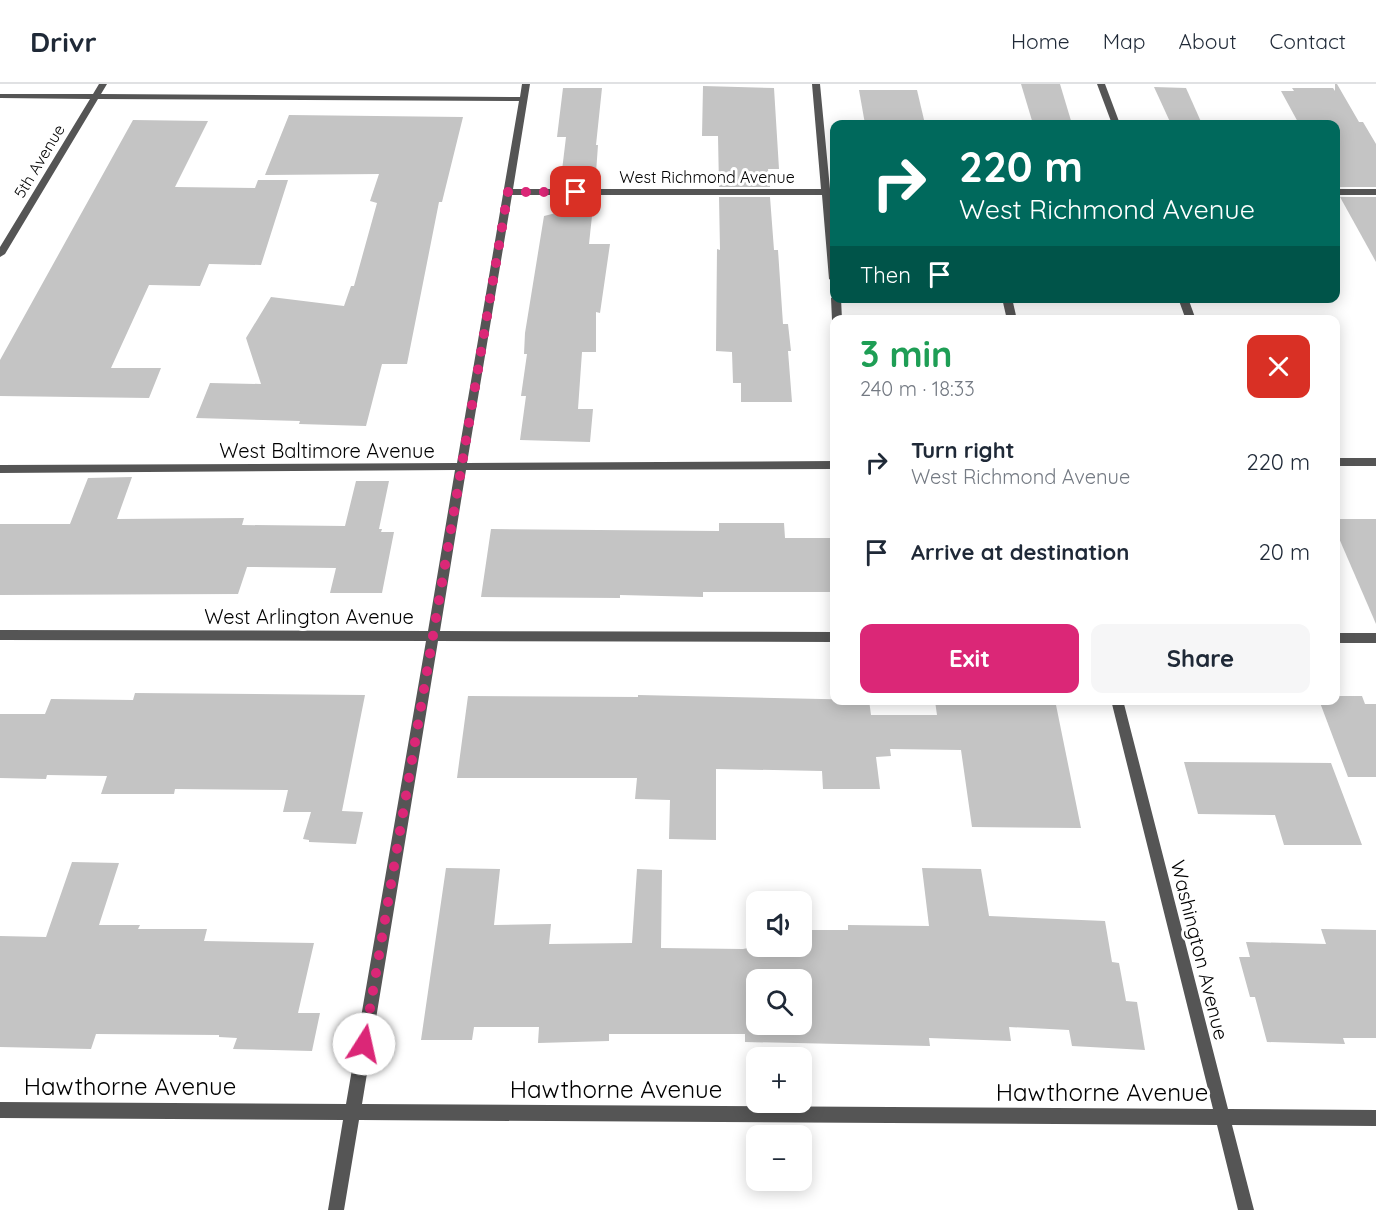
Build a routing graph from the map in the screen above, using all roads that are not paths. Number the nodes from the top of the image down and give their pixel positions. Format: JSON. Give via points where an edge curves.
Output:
{"nodes":[{"id":1,"x":103,"y":84,"type":"edge"},
{"id":2,"x":526,"y":84,"type":"edge"},
{"id":3,"x":816,"y":84,"type":"edge"},
{"id":4,"x":1101,"y":84,"type":"edge"},
{"id":5,"x":0,"y":96,"type":"edge"},
{"id":6,"x":96,"y":97,"type":"junction"},
{"id":7,"x":524,"y":99,"type":"junction"},
{"id":8,"x":1114,"y":120,"type":"edge"},
{"id":9,"x":830,"y":185,"type":"edge"},
{"id":10,"x":508,"y":192,"type":"junction"},
{"id":11,"x":830,"y":192,"type":"edge"},
{"id":12,"x":1340,"y":192,"type":"edge"},
{"id":13,"x":1376,"y":192,"type":"edge"},
{"id":14,"x":0,"y":254,"type":"edge"},
{"id":15,"x":1340,"y":462,"type":"edge"},
{"id":16,"x":1376,"y":462,"type":"edge"},
{"id":17,"x":830,"y":465,"type":"edge"},
{"id":18,"x":461,"y":467,"type":"junction"},
{"id":19,"x":0,"y":470,"type":"edge"},
{"id":20,"x":0,"y":635,"type":"edge"},
{"id":21,"x":433,"y":636,"type":"junction"},
{"id":22,"x":830,"y":637,"type":"edge"},
{"id":23,"x":1340,"y":638,"type":"edge"},
{"id":24,"x":1376,"y":638,"type":"edge"},
{"id":25,"x":1118,"y":705,"type":"edge"},
{"id":26,"x":0,"y":1110,"type":"edge"},
{"id":27,"x":352,"y":1112,"type":"junction"},
{"id":28,"x":1223,"y":1117,"type":"junction"},
{"id":29,"x":1376,"y":1118,"type":"edge"},
{"id":30,"x":336,"y":1210,"type":"edge"},
{"id":31,"x":1246,"y":1210,"type":"edge"}],
"edges":[{"from":1,"to":6,"type":"street","name":"5th Avenue"},
{"from":2,"to":7,"type":"street"},
{"from":3,"to":9,"type":"street"},
{"from":4,"to":8,"type":"street"},
{"from":5,"to":6,"type":"street"},
{"from":6,"to":7,"type":"street"},
{"from":6,"to":14,"type":"street","name":"5th Avenue"},
{"from":7,"to":10,"type":"street"},
{"from":10,"to":11,"type":"street","name":"West Richmond Avenue"},
{"from":10,"to":18,"type":"street"},
{"from":12,"to":13,"type":"street"},
{"from":15,"to":16,"type":"street"},
{"from":17,"to":18,"type":"street","name":"West Baltimore Avenue"},
{"from":18,"to":19,"type":"street","name":"West Baltimore Avenue"},
{"from":18,"to":21,"type":"street"},
{"from":20,"to":21,"type":"street","name":"West Arlington Avenue"},
{"from":21,"to":22,"type":"street","name":"West Arlington Avenue"},
{"from":21,"to":27,"type":"street"},
{"from":23,"to":24,"type":"street"},
{"from":25,"to":28,"type":"street","name":"Washington Avenue"},
{"from":26,"to":27,"type":"street","name":"Hawthorne Avenue"},
{"from":27,"to":28,"type":"street","name":"Hawthorne Avenue"},
{"from":27,"to":30,"type":"street"},
{"from":28,"to":29,"type":"street","name":"Hawthorne Avenue"},
{"from":28,"to":31,"type":"street","name":"Washington Avenue"}]}
